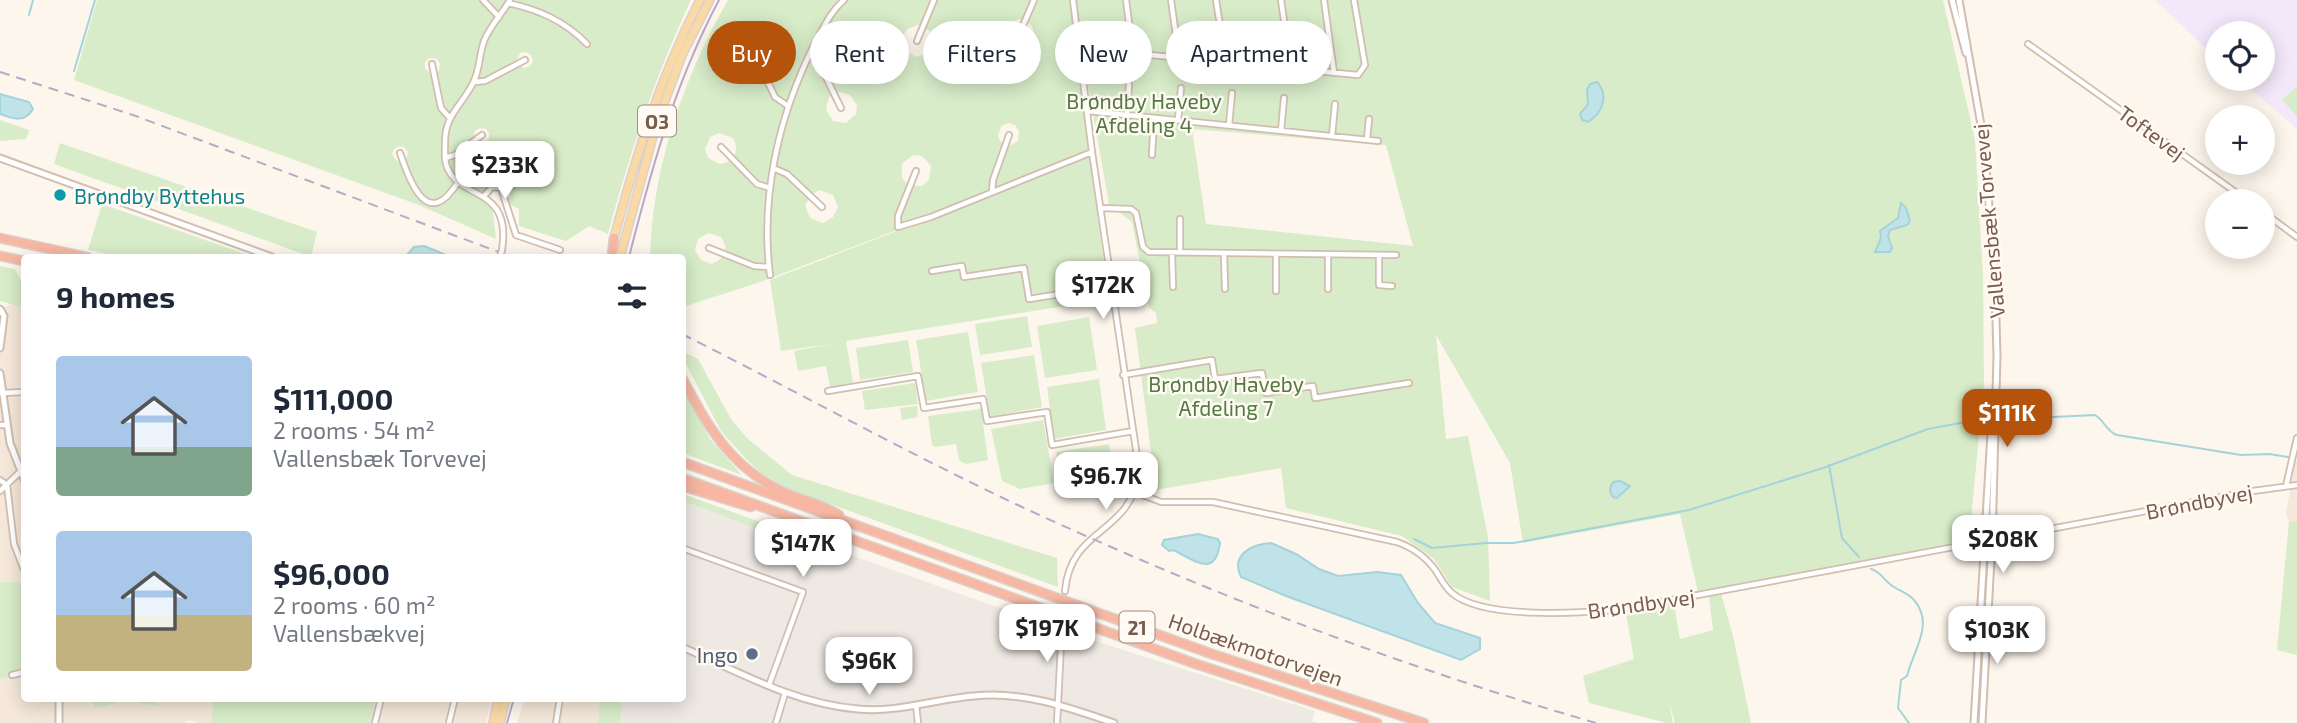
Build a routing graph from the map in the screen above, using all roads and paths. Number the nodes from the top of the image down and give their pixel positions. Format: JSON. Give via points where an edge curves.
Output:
{"nodes":[{"id":1,"x":483,"y":0,"type":"edge"},
{"id":2,"x":701,"y":0,"type":"edge"},
{"id":3,"x":710,"y":0,"type":"edge"},
{"id":4,"x":934,"y":0,"type":"edge"},
{"id":5,"x":1034,"y":0,"type":"edge"},
{"id":6,"x":1073,"y":0,"type":"edge"},
{"id":7,"x":1126,"y":0,"type":"edge"},
{"id":8,"x":1171,"y":0,"type":"edge"},
{"id":9,"x":1216,"y":0,"type":"edge"},
{"id":10,"x":1281,"y":0,"type":"edge"},
{"id":11,"x":1324,"y":0,"type":"edge"},
{"id":12,"x":1354,"y":0,"type":"edge"},
{"id":13,"x":1952,"y":0,"type":"edge"},
{"id":14,"x":1959,"y":0,"type":"edge"},
{"id":15,"x":509,"y":1,"type":"edge"},
{"id":16,"x":841,"y":1,"type":"edge"},
{"id":17,"x":499,"y":17,"type":"junction"},
{"id":18,"x":827,"y":21,"type":"edge"},
{"id":19,"x":1025,"y":21,"type":"edge"},
{"id":20,"x":1075,"y":21,"type":"edge"},
{"id":21,"x":1129,"y":21,"type":"edge"},
{"id":22,"x":1174,"y":21,"type":"edge"},
{"id":23,"x":1219,"y":21,"type":"edge"},
{"id":24,"x":1284,"y":21,"type":"edge"},
{"id":25,"x":917,"y":41,"type":"dead end"},
{"id":26,"x":587,"y":44,"type":"dead end"},
{"id":27,"x":2028,"y":44,"type":"dead end"},
{"id":28,"x":810,"y":54,"type":"edge"},
{"id":29,"x":525,"y":60,"type":"dead end"},
{"id":30,"x":432,"y":65,"type":"dead end"},
{"id":31,"x":1334,"y":73,"type":"joint"},
{"id":32,"x":474,"y":82,"type":"junction"},
{"id":33,"x":769,"y":84,"type":"edge"},
{"id":34,"x":829,"y":84,"type":"edge"},
{"id":35,"x":1084,"y":84,"type":"edge"},
{"id":36,"x":1129,"y":84,"type":"dead end"},
{"id":37,"x":1975,"y":86,"type":"junction"},
{"id":38,"x":1181,"y":88,"type":"dead end"},
{"id":39,"x":1232,"y":93,"type":"dead end"},
{"id":40,"x":1284,"y":98,"type":"dead end"},
{"id":41,"x":1335,"y":104,"type":"dead end"},
{"id":42,"x":788,"y":106,"type":"junction"},
{"id":43,"x":841,"y":108,"type":"dead end"},
{"id":44,"x":1088,"y":111,"type":"junction"},
{"id":45,"x":1126,"y":115,"type":"junction"},
{"id":46,"x":449,"y":117,"type":"junction"},
{"id":47,"x":1154,"y":118,"type":"junction"},
{"id":48,"x":1369,"y":119,"type":"dead end"},
{"id":49,"x":1178,"y":120,"type":"junction"},
{"id":50,"x":1228,"y":125,"type":"junction"},
{"id":51,"x":1280,"y":131,"type":"junction"},
{"id":52,"x":482,"y":135,"type":"dead end"},
{"id":53,"x":1009,"y":135,"type":"dead end"},
{"id":54,"x":1332,"y":136,"type":"junction"},
{"id":55,"x":1367,"y":139,"type":"junction"},
{"id":56,"x":1378,"y":141,"type":"dead end"},
{"id":57,"x":721,"y":147,"type":"dead end"},
{"id":58,"x":1092,"y":152,"type":"junction"},
{"id":59,"x":400,"y":153,"type":"dead end"},
{"id":60,"x":1152,"y":155,"type":"dead end"},
{"id":61,"x":0,"y":158,"type":"edge"},
{"id":62,"x":445,"y":158,"type":"junction"},
{"id":63,"x":773,"y":168,"type":"junction"},
{"id":64,"x":916,"y":171,"type":"dead end"},
{"id":65,"x":458,"y":182,"type":"junction"},
{"id":66,"x":769,"y":188,"type":"junction"},
{"id":67,"x":2231,"y":189,"type":"edge"},
{"id":68,"x":992,"y":192,"type":"junction"},
{"id":69,"x":484,"y":196,"type":"junction"},
{"id":70,"x":822,"y":207,"type":"dead end"},
{"id":71,"x":1100,"y":208,"type":"junction"},
{"id":72,"x":1180,"y":219,"type":"dead end"},
{"id":73,"x":2275,"y":221,"type":"edge"},
{"id":74,"x":2297,"y":237,"type":"edge"},
{"id":75,"x":0,"y":238,"type":"edge"},
{"id":76,"x":614,"y":238,"type":"joint"},
{"id":77,"x":709,"y":248,"type":"dead end"},
{"id":78,"x":561,"y":250,"type":"dead end"},
{"id":79,"x":1172,"y":252,"type":"junction"},
{"id":80,"x":1180,"y":252,"type":"junction"},
{"id":81,"x":1224,"y":253,"type":"junction"},
{"id":82,"x":73,"y":254,"type":"edge"},
{"id":83,"x":264,"y":254,"type":"edge"},
{"id":84,"x":501,"y":254,"type":"edge"},
{"id":85,"x":610,"y":254,"type":"edge"},
{"id":86,"x":621,"y":254,"type":"edge"},
{"id":87,"x":1276,"y":254,"type":"junction"},
{"id":88,"x":1328,"y":254,"type":"junction"},
{"id":89,"x":1396,"y":255,"type":"dead end"},
{"id":90,"x":0,"y":256,"type":"edge"},
{"id":91,"x":1379,"y":256,"type":"junction"},
{"id":92,"x":21,"y":260,"type":"edge"},
{"id":93,"x":769,"y":267,"type":"junction"},
{"id":94,"x":932,"y":271,"type":"dead end"},
{"id":95,"x":770,"y":275,"type":"dead end"},
{"id":96,"x":1111,"y":286,"type":"junction"},
{"id":97,"x":1392,"y":286,"type":"dead end"},
{"id":98,"x":1173,"y":287,"type":"dead end"},
{"id":99,"x":1225,"y":289,"type":"dead end"},
{"id":100,"x":1328,"y":289,"type":"dead end"},
{"id":101,"x":1276,"y":291,"type":"dead end"},
{"id":102,"x":0,"y":309,"type":"edge"},
{"id":103,"x":0,"y":348,"type":"edge"},
{"id":104,"x":1997,"y":356,"type":"junction"},
{"id":105,"x":1123,"y":375,"type":"junction"},
{"id":106,"x":0,"y":376,"type":"edge"},
{"id":107,"x":1409,"y":383,"type":"dead end"},
{"id":108,"x":686,"y":384,"type":"edge"},
{"id":109,"x":828,"y":391,"type":"dead end"},
{"id":110,"x":21,"y":392,"type":"edge"},
{"id":111,"x":2,"y":393,"type":"junction"},
{"id":112,"x":4,"y":425,"type":"edge"},
{"id":113,"x":1133,"y":431,"type":"junction"},
{"id":114,"x":2297,"y":438,"type":"edge"},
{"id":115,"x":686,"y":463,"type":"edge"},
{"id":116,"x":20,"y":472,"type":"joint"},
{"id":117,"x":686,"y":479,"type":"edge"},
{"id":118,"x":0,"y":480,"type":"edge"},
{"id":119,"x":7,"y":485,"type":"junction"},
{"id":120,"x":2297,"y":485,"type":"edge"},
{"id":121,"x":2286,"y":486,"type":"junction"},
{"id":122,"x":686,"y":487,"type":"edge"},
{"id":123,"x":0,"y":491,"type":"edge"},
{"id":124,"x":1135,"y":492,"type":"junction"},
{"id":125,"x":791,"y":517,"type":"junction"},
{"id":126,"x":853,"y":524,"type":"junction"},
{"id":127,"x":1992,"y":541,"type":"junction"},
{"id":128,"x":1983,"y":542,"type":"junction"},
{"id":129,"x":686,"y":549,"type":"edge"},
{"id":130,"x":21,"y":562,"type":"edge"},
{"id":131,"x":1065,"y":591,"type":"tunnel mouth"},
{"id":132,"x":1062,"y":625,"type":"tunnel mouth"},
{"id":133,"x":686,"y":649,"type":"edge"},
{"id":134,"x":21,"y":674,"type":"edge"},
{"id":135,"x":12,"y":675,"type":"dead end"},
{"id":136,"x":769,"y":685,"type":"junction"},
{"id":137,"x":785,"y":693,"type":"junction"},
{"id":138,"x":58,"y":702,"type":"edge"},
{"id":139,"x":380,"y":702,"type":"edge"},
{"id":140,"x":454,"y":702,"type":"edge"},
{"id":141,"x":497,"y":702,"type":"edge"},
{"id":142,"x":505,"y":702,"type":"edge"},
{"id":143,"x":560,"y":702,"type":"edge"},
{"id":144,"x":1057,"y":704,"type":"junction"},
{"id":145,"x":916,"y":705,"type":"junction"},
{"id":146,"x":60,"y":723,"type":"edge"},
{"id":147,"x":375,"y":723,"type":"edge"},
{"id":148,"x":449,"y":723,"type":"edge"},
{"id":149,"x":493,"y":723,"type":"edge"},
{"id":150,"x":500,"y":723,"type":"edge"},
{"id":151,"x":556,"y":723,"type":"edge"},
{"id":152,"x":776,"y":723,"type":"edge"},
{"id":153,"x":918,"y":723,"type":"edge"},
{"id":154,"x":1057,"y":723,"type":"edge"},
{"id":155,"x":1114,"y":723,"type":"edge"},
{"id":156,"x":1377,"y":723,"type":"edge"},
{"id":157,"x":1424,"y":723,"type":"edge"},
{"id":158,"x":1974,"y":723,"type":"edge"},
{"id":159,"x":1982,"y":723,"type":"edge"}],
"edges":[{"from":1,"to":17,"type":"street"},
{"from":2,"to":76,"type":"main road","number":"O3","via":[[648,120]]},
{"from":3,"to":86,"type":"main road","number":"O3","via":[[656,122]]},
{"from":4,"to":25,"type":"street"},
{"from":5,"to":19,"type":"street"},
{"from":6,"to":20,"type":"street"},
{"from":7,"to":21,"type":"street"},
{"from":8,"to":22,"type":"street"},
{"from":9,"to":23,"type":"street"},
{"from":10,"to":24,"type":"street"},
{"from":11,"to":31,"type":"street"},
{"from":12,"to":31,"type":"street","via":[[1365,65],[1358,75]]},
{"from":13,"to":37,"type":"street","name":"Vallensbæk Torvevej"},
{"from":14,"to":37,"type":"street","name":"Vallensbæk Torvevej"},
{"from":15,"to":17,"type":"street"},
{"from":15,"to":26,"type":"street","via":[[558,20]]},
{"from":16,"to":18,"type":"street"},
{"from":17,"to":32,"type":"street","via":[[483,44]]},
{"from":27,"to":67,"type":"street","name":"Toftevej"},
{"from":28,"to":42,"type":"street"},
{"from":29,"to":32,"type":"street"},
{"from":30,"to":46,"type":"street","via":[[441,108]]},
{"from":32,"to":46,"type":"street"},
{"from":33,"to":42,"type":"street","via":[[775,97]]},
{"from":34,"to":43,"type":"street"},
{"from":35,"to":44,"type":"street"},
{"from":36,"to":45,"type":"street"},
{"from":37,"to":104,"type":"street","name":"Vallensbæk Torvevej","via":[[1990,198]]},
{"from":38,"to":49,"type":"street"},
{"from":39,"to":50,"type":"street"},
{"from":40,"to":51,"type":"street"},
{"from":41,"to":54,"type":"street"},
{"from":42,"to":63,"type":"street"},
{"from":44,"to":45,"type":"street"},
{"from":44,"to":58,"type":"street"},
{"from":45,"to":47,"type":"street"},
{"from":46,"to":62,"type":"street"},
{"from":47,"to":49,"type":"street"},
{"from":47,"to":60,"type":"street"},
{"from":48,"to":55,"type":"street"},
{"from":49,"to":50,"type":"street"},
{"from":50,"to":51,"type":"street"},
{"from":51,"to":54,"type":"street"},
{"from":52,"to":62,"type":"street"},
{"from":53,"to":68,"type":"street"},
{"from":54,"to":55,"type":"street"},
{"from":55,"to":56,"type":"street"},
{"from":57,"to":66,"type":"street","via":[[757,184]]},
{"from":58,"to":68,"type":"street"},
{"from":58,"to":71,"type":"street"},
{"from":59,"to":65,"type":"street","via":[[423,200],[442,201]]},
{"from":61,"to":83,"type":"street"},
{"from":62,"to":65,"type":"street"},
{"from":63,"to":66,"type":"street"},
{"from":63,"to":70,"type":"street"},
{"from":64,"to":68,"type":"street","via":[[898,227]]},
{"from":65,"to":69,"type":"street"},
{"from":66,"to":93,"type":"street"},
{"from":69,"to":78,"type":"street","via":[[492,187],[501,188],[516,235]]},
{"from":69,"to":84,"type":"street","bridge":true,"via":[[501,220]]},
{"from":71,"to":79,"type":"street","via":[[1131,209],[1145,250]]},
{"from":71,"to":96,"type":"street"},
{"from":72,"to":80,"type":"street"},
{"from":73,"to":74,"type":"street"},
{"from":75,"to":82,"type":"highway"},
{"from":76,"to":85,"type":"highway"},
{"from":77,"to":93,"type":"street","via":[[754,267]]},
{"from":79,"to":80,"type":"street"},
{"from":79,"to":98,"type":"street"},
{"from":80,"to":81,"type":"street"},
{"from":81,"to":87,"type":"street"},
{"from":81,"to":99,"type":"street"},
{"from":87,"to":88,"type":"street"},
{"from":87,"to":101,"type":"street"},
{"from":88,"to":91,"type":"street"},
{"from":88,"to":100,"type":"street"},
{"from":89,"to":91,"type":"street"},
{"from":90,"to":92,"type":"highway"},
{"from":91,"to":97,"type":"street","via":[[1379,285]]},
{"from":93,"to":95,"type":"street"},
{"from":94,"to":96,"type":"street","via":[[962,267],[964,277],[1024,268],[1029,299]]},
{"from":96,"to":105,"type":"street"},
{"from":102,"to":103,"type":"street","via":[[4,316]]},
{"from":104,"to":127,"type":"street","name":"Vallensbæk Torvevej"},
{"from":104,"to":128,"type":"street","name":"Vallensbæk Torvevej"},
{"from":105,"to":107,"type":"street","via":[[1212,360],[1215,379],[1262,373],[1266,393],[1313,386],[1315,398]]},
{"from":105,"to":113,"type":"street"},
{"from":106,"to":111,"type":"street"},
{"from":108,"to":126,"type":"highway","via":[[723,447],[748,471]]},
{"from":109,"to":113,"type":"street","via":[[918,376],[924,408],[983,399],[987,421],[1047,412],[1052,444]]},
{"from":110,"to":111,"type":"street"},
{"from":111,"to":112,"type":"street"},
{"from":112,"to":116,"type":"street"},
{"from":113,"to":124,"type":"street","via":[[1139,467]]},
{"from":114,"to":121,"type":"street"},
{"from":115,"to":126,"type":"highway","name":"Holbækmotorvejen","number":"21"},
{"from":116,"to":119,"type":"street"},
{"from":117,"to":125,"type":"highway","name":"Holbækmotorvejen","number":"21"},
{"from":118,"to":119,"type":"street"},
{"from":119,"to":123,"type":"street"},
{"from":119,"to":130,"type":"street","via":[[14,544]]},
{"from":120,"to":121,"type":"street","name":"Brøndbyvej"},
{"from":121,"to":127,"type":"street","name":"Brøndbyvej"},
{"from":122,"to":125,"type":"highway"},
{"from":124,"to":128,"type":"street","name":"Brøndbyvej","via":[[1161,502],[1213,502],[1397,542],[1428,560],[1461,600],[1482,608],[1515,610],[1573,613],[1623,608]]},
{"from":124,"to":131,"type":"street","via":[[1119,517],[1076,555]]},
{"from":125,"to":156,"type":"highway","name":"Holbækmotorvejen","number":"21","via":[[1196,664]]},
{"from":126,"to":157,"type":"highway","name":"Holbækmotorvejen","number":"21","via":[[1209,653]]},
{"from":127,"to":128,"type":"street","name":"Brøndbyvej"},
{"from":127,"to":159,"type":"street","name":"Vallensbæk Torvevej"},
{"from":128,"to":158,"type":"street","name":"Vallensbæk Torvevej"},
{"from":129,"to":136,"type":"street","via":[[803,592]]},
{"from":132,"to":144,"type":"street"},
{"from":133,"to":136,"type":"street"},
{"from":134,"to":135,"type":"street"},
{"from":136,"to":137,"type":"street"},
{"from":137,"to":145,"type":"street","via":[[862,710]]},
{"from":137,"to":152,"type":"street"},
{"from":138,"to":146,"type":"street"},
{"from":139,"to":147,"type":"street"},
{"from":140,"to":148,"type":"street"},
{"from":141,"to":149,"type":"main road"},
{"from":142,"to":150,"type":"main road"},
{"from":143,"to":151,"type":"street"},
{"from":144,"to":145,"type":"street","via":[[998,694]]},
{"from":144,"to":154,"type":"street"},
{"from":144,"to":155,"type":"street"},
{"from":145,"to":153,"type":"street"}]}
